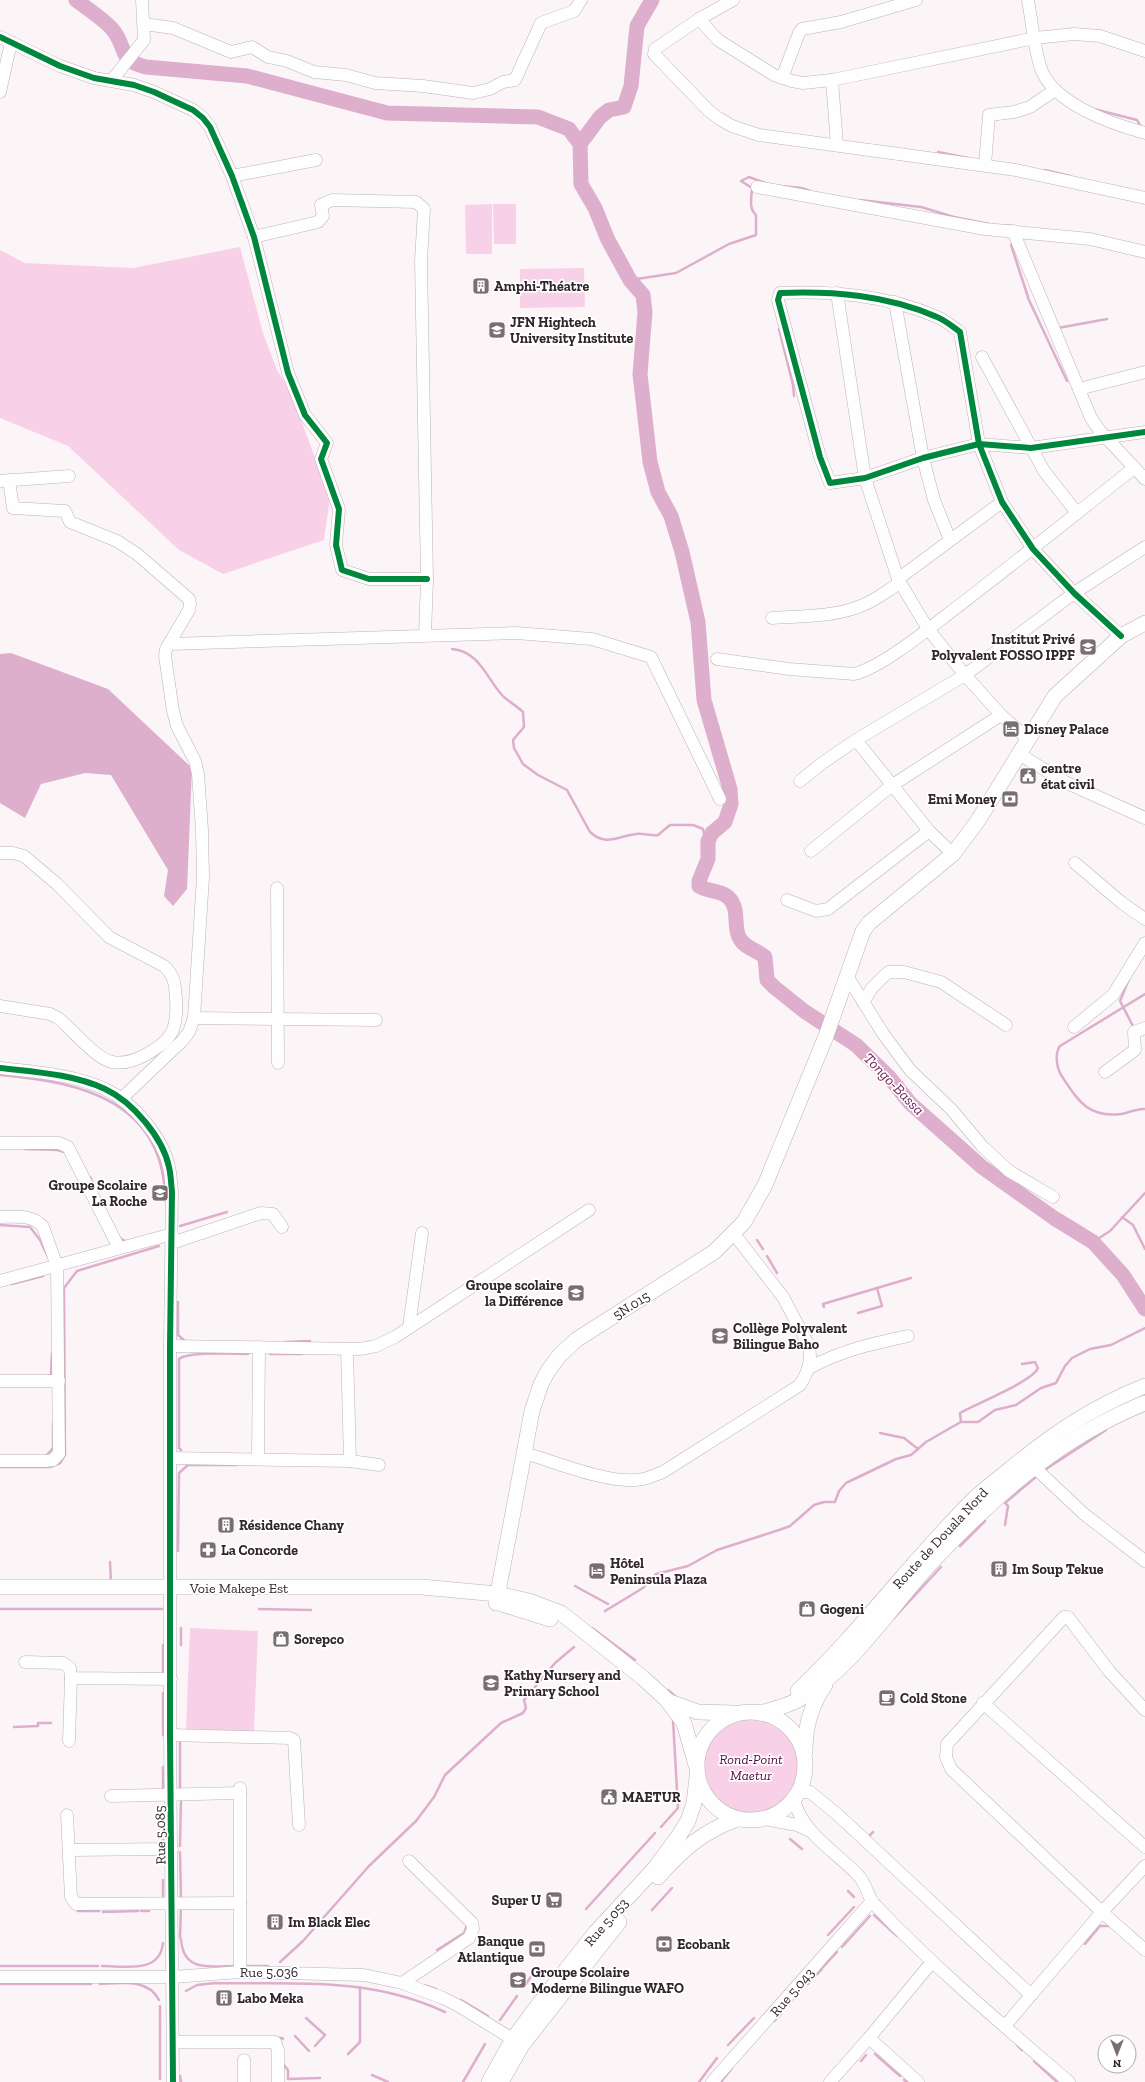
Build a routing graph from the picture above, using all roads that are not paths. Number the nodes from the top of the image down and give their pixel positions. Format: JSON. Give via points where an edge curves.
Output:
{"nodes":[{"id":1,"x":142,"y":0,"type":"edge"},
{"id":2,"x":581,"y":0,"type":"edge"},
{"id":3,"x":733,"y":0,"type":"edge"},
{"id":4,"x":916,"y":0,"type":"edge"},
{"id":5,"x":1028,"y":0,"type":"edge"},
{"id":6,"x":699,"y":19,"type":"junction"},
{"id":7,"x":144,"y":24,"type":"junction"},
{"id":8,"x":1035,"y":38,"type":"junction"},
{"id":9,"x":5,"y":39,"type":"edge"},
{"id":10,"x":1145,"y":51,"type":"edge"},
{"id":11,"x":782,"y":78,"type":"junction"},
{"id":12,"x":112,"y":80,"type":"junction"},
{"id":13,"x":832,"y":80,"type":"junction"},
{"id":14,"x":1055,"y":90,"type":"junction"},
{"id":15,"x":0,"y":92,"type":"edge"},
{"id":16,"x":1145,"y":133,"type":"edge"},
{"id":17,"x":837,"y":145,"type":"junction"},
{"id":18,"x":316,"y":160,"type":"dead end"},
{"id":19,"x":985,"y":166,"type":"junction"},
{"id":20,"x":232,"y":176,"type":"junction"},
{"id":21,"x":757,"y":187,"type":"dead end"},
{"id":22,"x":1145,"y":198,"type":"edge"},
{"id":23,"x":1013,"y":231,"type":"junction"},
{"id":24,"x":254,"y":237,"type":"junction"},
{"id":25,"x":1145,"y":252,"type":"edge"},
{"id":26,"x":837,"y":293,"type":"junction"},
{"id":27,"x":895,"y":302,"type":"junction"},
{"id":28,"x":982,"y":357,"type":"dead end"},
{"id":29,"x":1145,"y":372,"type":"edge"},
{"id":30,"x":1080,"y":389,"type":"junction"},
{"id":31,"x":1145,"y":432,"type":"edge"},
{"id":32,"x":1108,"y":439,"type":"junction"},
{"id":33,"x":979,"y":444,"type":"junction"},
{"id":34,"x":1031,"y":448,"type":"junction"},
{"id":35,"x":923,"y":458,"type":"junction"},
{"id":36,"x":1134,"y":468,"type":"junction"},
{"id":37,"x":69,"y":476,"type":"dead end"},
{"id":38,"x":865,"y":478,"type":"junction"},
{"id":39,"x":1145,"y":479,"type":"edge"},
{"id":40,"x":4,"y":481,"type":"edge"},
{"id":41,"x":1002,"y":502,"type":"junction"},
{"id":42,"x":1077,"y":513,"type":"junction"},
{"id":43,"x":950,"y":540,"type":"junction"},
{"id":44,"x":1145,"y":547,"type":"edge"},
{"id":45,"x":1033,"y":549,"type":"junction"},
{"id":46,"x":427,"y":578,"type":"junction"},
{"id":47,"x":899,"y":581,"type":"junction"},
{"id":48,"x":1074,"y":593,"type":"junction"},
{"id":49,"x":772,"y":618,"type":"dead end"},
{"id":50,"x":1145,"y":623,"type":"edge"},
{"id":51,"x":928,"y":629,"type":"junction"},
{"id":52,"x":425,"y":635,"type":"junction"},
{"id":53,"x":1121,"y":636,"type":"junction"},
{"id":54,"x":169,"y":644,"type":"junction"},
{"id":55,"x":718,"y":658,"type":"dead end"},
{"id":56,"x":965,"y":675,"type":"junction"},
{"id":57,"x":1001,"y":715,"type":"junction"},
{"id":58,"x":1027,"y":738,"type":"junction"},
{"id":59,"x":856,"y":740,"type":"junction"},
{"id":60,"x":1020,"y":754,"type":"junction"},
{"id":61,"x":800,"y":781,"type":"dead end"},
{"id":62,"x":891,"y":786,"type":"junction"},
{"id":63,"x":720,"y":799,"type":"dead end"},
{"id":64,"x":1145,"y":818,"type":"edge"},
{"id":65,"x":929,"y":831,"type":"junction"},
{"id":66,"x":811,"y":851,"type":"dead end"},
{"id":67,"x":0,"y":853,"type":"edge"},
{"id":68,"x":953,"y":854,"type":"junction"},
{"id":69,"x":1075,"y":863,"type":"dead end"},
{"id":70,"x":277,"y":888,"type":"dead end"},
{"id":71,"x":787,"y":900,"type":"dead end"},
{"id":72,"x":1145,"y":919,"type":"edge"},
{"id":73,"x":1145,"y":943,"type":"edge"},
{"id":74,"x":847,"y":976,"type":"junction"},
{"id":75,"x":863,"y":1002,"type":"junction"},
{"id":76,"x":0,"y":1006,"type":"edge"},
{"id":77,"x":194,"y":1018,"type":"junction"},
{"id":78,"x":278,"y":1019,"type":"junction"},
{"id":79,"x":376,"y":1020,"type":"dead end"},
{"id":80,"x":1006,"y":1025,"type":"dead end"},
{"id":81,"x":1074,"y":1027,"type":"dead end"},
{"id":82,"x":1145,"y":1028,"type":"edge"},
{"id":83,"x":278,"y":1063,"type":"dead end"},
{"id":84,"x":0,"y":1068,"type":"edge"},
{"id":85,"x":1105,"y":1072,"type":"dead end"},
{"id":86,"x":122,"y":1099,"type":"junction"},
{"id":87,"x":0,"y":1143,"type":"edge"},
{"id":88,"x":1053,"y":1197,"type":"dead end"},
{"id":89,"x":589,"y":1210,"type":"dead end"},
{"id":90,"x":0,"y":1217,"type":"edge"},
{"id":91,"x":282,"y":1226,"type":"dead end"},
{"id":92,"x":422,"y":1233,"type":"dead end"},
{"id":93,"x":734,"y":1234,"type":"junction"},
{"id":94,"x":172,"y":1238,"type":"junction"},
{"id":95,"x":119,"y":1248,"type":"junction"},
{"id":96,"x":57,"y":1266,"type":"junction"},
{"id":97,"x":0,"y":1281,"type":"edge"},
{"id":98,"x":409,"y":1327,"type":"junction"},
{"id":99,"x":908,"y":1336,"type":"dead end"},
{"id":100,"x":170,"y":1346,"type":"junction"},
{"id":101,"x":260,"y":1347,"type":"junction"},
{"id":102,"x":347,"y":1349,"type":"junction"},
{"id":103,"x":809,"y":1368,"type":"junction"},
{"id":104,"x":59,"y":1381,"type":"junction"},
{"id":105,"x":0,"y":1382,"type":"edge"},
{"id":106,"x":1145,"y":1386,"type":"edge"},
{"id":107,"x":1145,"y":1403,"type":"edge"},
{"id":108,"x":525,"y":1452,"type":"junction"},
{"id":109,"x":171,"y":1458,"type":"junction"},
{"id":110,"x":258,"y":1459,"type":"junction"},
{"id":111,"x":350,"y":1460,"type":"junction"},
{"id":112,"x":0,"y":1461,"type":"edge"},
{"id":113,"x":379,"y":1465,"type":"dead end"},
{"id":114,"x":1034,"y":1467,"type":"junction"},
{"id":115,"x":1145,"y":1561,"type":"edge"},
{"id":116,"x":0,"y":1587,"type":"edge"},
{"id":117,"x":171,"y":1588,"type":"junction"},
{"id":118,"x":496,"y":1598,"type":"junction"},
{"id":119,"x":25,"y":1662,"type":"dead end"},
{"id":120,"x":836,"y":1670,"type":"junction"},
{"id":121,"x":71,"y":1678,"type":"junction"},
{"id":122,"x":171,"y":1679,"type":"junction"},
{"id":123,"x":667,"y":1700,"type":"junction"},
{"id":124,"x":983,"y":1703,"type":"junction"},
{"id":125,"x":780,"y":1708,"type":"junction"},
{"id":126,"x":1145,"y":1710,"type":"edge"},
{"id":127,"x":741,"y":1713,"type":"junction"},
{"id":128,"x":761,"y":1713,"type":"junction"},
{"id":129,"x":170,"y":1735,"type":"junction"},
{"id":130,"x":69,"y":1741,"type":"dead end"},
{"id":131,"x":805,"y":1755,"type":"junction"},
{"id":132,"x":696,"y":1771,"type":"junction"},
{"id":133,"x":171,"y":1795,"type":"junction"},
{"id":134,"x":111,"y":1796,"type":"dead end"},
{"id":135,"x":797,"y":1796,"type":"junction"},
{"id":136,"x":67,"y":1815,"type":"dead end"},
{"id":137,"x":737,"y":1819,"type":"junction"},
{"id":138,"x":765,"y":1819,"type":"junction"},
{"id":139,"x":299,"y":1825,"type":"dead end"},
{"id":140,"x":811,"y":1832,"type":"junction"},
{"id":141,"x":1145,"y":1847,"type":"edge"},
{"id":142,"x":172,"y":1849,"type":"junction"},
{"id":143,"x":69,"y":1850,"type":"junction"},
{"id":144,"x":409,"y":1861,"type":"dead end"},
{"id":145,"x":1145,"y":1866,"type":"edge"},
{"id":146,"x":872,"y":1902,"type":"junction"},
{"id":147,"x":173,"y":1903,"type":"junction"},
{"id":148,"x":240,"y":1903,"type":"junction"},
{"id":149,"x":1102,"y":1912,"type":"junction"},
{"id":150,"x":1145,"y":1950,"type":"edge"},
{"id":151,"x":932,"y":1962,"type":"junction"},
{"id":152,"x":240,"y":1972,"type":"junction"},
{"id":153,"x":0,"y":1977,"type":"edge"},
{"id":154,"x":173,"y":1977,"type":"junction"},
{"id":155,"x":402,"y":1983,"type":"junction"},
{"id":156,"x":1031,"y":1995,"type":"junction"},
{"id":157,"x":1005,"y":2026,"type":"junction"},
{"id":158,"x":870,"y":2038,"type":"junction"},
{"id":159,"x":173,"y":2042,"type":"junction"},
{"id":160,"x":518,"y":2042,"type":"junction"},
{"id":161,"x":244,"y":2060,"type":"dead end"},
{"id":162,"x":173,"y":2082,"type":"edge"},
{"id":163,"x":244,"y":2082,"type":"edge"},
{"id":164,"x":278,"y":2082,"type":"edge"},
{"id":165,"x":488,"y":2082,"type":"edge"},
{"id":166,"x":501,"y":2082,"type":"edge"},
{"id":167,"x":712,"y":2082,"type":"edge"},
{"id":168,"x":830,"y":2082,"type":"edge"},
{"id":169,"x":918,"y":2082,"type":"edge"},
{"id":170,"x":1069,"y":2082,"type":"edge"}],
"edges":[{"from":1,"to":7,"type":"street"},
{"from":2,"to":7,"type":"street","via":[[574,12],[541,23],[515,80],[473,93],[375,83],[346,75],[314,72],[288,61],[268,57],[252,47],[231,52],[173,28]]},
{"from":3,"to":6,"type":"street"},
{"from":4,"to":11,"type":"street","via":[[841,22],[802,29]]},
{"from":5,"to":8,"type":"street"},
{"from":6,"to":11,"type":"street","via":[[718,40]]},
{"from":6,"to":17,"type":"street","via":[[655,49],[654,54],[708,110],[732,126],[759,135]]},
{"from":7,"to":12,"type":"street","via":[[144,40]]},
{"from":8,"to":10,"type":"street","via":[[1087,34],[1126,43]]},
{"from":8,"to":13,"type":"street"},
{"from":8,"to":14,"type":"street","via":[[1041,69]]},
{"from":9,"to":12,"type":"street","via":[[60,66],[94,78]]},
{"from":9,"to":15,"type":"street"},
{"from":11,"to":13,"type":"street","via":[[803,83]]},
{"from":12,"to":20,"type":"street","via":[[154,92],[193,110],[203,118],[210,127]]},
{"from":13,"to":17,"type":"street"},
{"from":14,"to":16,"type":"street","via":[[1095,115]]},
{"from":14,"to":19,"type":"street","via":[[1030,107],[989,115]]},
{"from":17,"to":19,"type":"street"},
{"from":18,"to":20,"type":"street"},
{"from":19,"to":22,"type":"street","via":[[1016,170]]},
{"from":20,"to":24,"type":"street"},
{"from":21,"to":23,"type":"street","via":[[920,218]]},
{"from":23,"to":25,"type":"street","via":[[1090,239]]},
{"from":23,"to":30,"type":"street"},
{"from":24,"to":46,"type":"street","via":[[288,373],[305,415],[326,443],[321,459],[339,509],[336,545],[342,570],[369,579]]},
{"from":24,"to":46,"type":"street","via":[[318,222],[322,216],[321,205],[332,200],[416,202],[424,209],[421,261]]},
{"from":26,"to":27,"type":"street"},
{"from":26,"to":38,"type":"street"},
{"from":26,"to":38,"type":"street","via":[[780,293],[778,300],[828,481],[830,483]]},
{"from":27,"to":33,"type":"street","via":[[938,317],[962,334]]},
{"from":27,"to":35,"type":"street"},
{"from":28,"to":34,"type":"street"},
{"from":29,"to":30,"type":"street"},
{"from":30,"to":32,"type":"street","via":[[1091,418]]},
{"from":31,"to":32,"type":"street"},
{"from":32,"to":34,"type":"street"},
{"from":32,"to":36,"type":"street"},
{"from":33,"to":34,"type":"street"},
{"from":33,"to":35,"type":"street"},
{"from":33,"to":41,"type":"street"},
{"from":34,"to":42,"type":"street","via":[[1052,482]]},
{"from":35,"to":38,"type":"street"},
{"from":35,"to":43,"type":"street","via":[[934,500]]},
{"from":36,"to":39,"type":"street"},
{"from":36,"to":42,"type":"street"},
{"from":37,"to":40,"type":"street"},
{"from":38,"to":47,"type":"street"},
{"from":40,"to":54,"type":"street","via":[[13,508],[65,511],[70,522],[117,541],[137,554],[188,598],[189,610]]},
{"from":41,"to":43,"type":"street"},
{"from":41,"to":45,"type":"street"},
{"from":42,"to":45,"type":"street"},
{"from":43,"to":47,"type":"street"},
{"from":44,"to":48,"type":"street"},
{"from":45,"to":48,"type":"street"},
{"from":45,"to":51,"type":"street"},
{"from":46,"to":52,"type":"street"},
{"from":47,"to":49,"type":"street","via":[[864,605],[855,608]]},
{"from":47,"to":51,"type":"street"},
{"from":48,"to":53,"type":"street"},
{"from":48,"to":56,"type":"street"},
{"from":50,"to":53,"type":"main road","name":"5N.015"},
{"from":51,"to":55,"type":"street","via":[[888,657],[854,674],[789,669]]},
{"from":51,"to":56,"type":"street"},
{"from":52,"to":54,"type":"street"},
{"from":52,"to":63,"type":"street","via":[[516,633],[592,639],[651,657]]},
{"from":53,"to":58,"type":"main road","name":"5N.015","via":[[1054,696]]},
{"from":54,"to":77,"type":"street","via":[[165,656],[173,711],[177,726],[195,761],[202,830],[203,877]]},
{"from":56,"to":57,"type":"street"},
{"from":56,"to":59,"type":"street"},
{"from":57,"to":58,"type":"street"},
{"from":57,"to":62,"type":"street"},
{"from":58,"to":60,"type":"main road","name":"5N.015"},
{"from":59,"to":61,"type":"street"},
{"from":59,"to":62,"type":"street"},
{"from":60,"to":64,"type":"street","via":[[1065,782]]},
{"from":60,"to":68,"type":"main road","name":"5N.015","via":[[977,822]]},
{"from":62,"to":65,"type":"street"},
{"from":62,"to":66,"type":"street"},
{"from":65,"to":68,"type":"street"},
{"from":65,"to":71,"type":"street","via":[[828,909],[816,911]]},
{"from":67,"to":76,"type":"street","via":[[24,856],[109,937],[171,972],[175,982],[177,1016],[168,1040],[160,1048],[140,1058],[112,1062],[102,1058],[58,1018],[50,1014]]},
{"from":68,"to":74,"type":"main road","name":"5N.015","via":[[869,923],[858,943]]},
{"from":69,"to":72,"type":"street"},
{"from":70,"to":78,"type":"street"},
{"from":73,"to":81,"type":"street","via":[[1113,995]]},
{"from":74,"to":75,"type":"street"},
{"from":74,"to":93,"type":"main road","name":"5N.015","via":[[826,1036],[765,1185],[752,1210]]},
{"from":75,"to":80,"type":"street","via":[[872,988],[889,972],[904,972],[941,982]]},
{"from":75,"to":88,"type":"street","via":[[901,1060],[951,1109],[982,1146],[1009,1171]]},
{"from":77,"to":78,"type":"street"},
{"from":77,"to":86,"type":"street","via":[[189,1032],[182,1041]]},
{"from":78,"to":79,"type":"street"},
{"from":78,"to":83,"type":"street"},
{"from":82,"to":85,"type":"street","via":[[1134,1032],[1135,1050]]},
{"from":84,"to":86,"type":"street","name":"Rue 5.085","via":[[63,1076],[105,1089]]},
{"from":86,"to":94,"type":"street","name":"Rue 5.085","via":[[148,1125],[169,1167]]},
{"from":87,"to":95,"type":"street","via":[[59,1143],[68,1147]]},
{"from":89,"to":98,"type":"street"},
{"from":90,"to":96,"type":"street","via":[[29,1218],[39,1222]]},
{"from":91,"to":94,"type":"street","via":[[273,1214],[261,1213]]},
{"from":92,"to":98,"type":"street"},
{"from":93,"to":103,"type":"street","via":[[792,1312],[810,1350]]},
{"from":93,"to":108,"type":"main road","name":"5N.015","via":[[714,1252],[587,1332],[567,1348],[541,1384],[532,1411]]},
{"from":94,"to":95,"type":"street"},
{"from":94,"to":100,"type":"street","name":"Rue 5.085"},
{"from":95,"to":96,"type":"street"},
{"from":96,"to":97,"type":"street"},
{"from":96,"to":104,"type":"street"},
{"from":98,"to":102,"type":"street","via":[[376,1346]]},
{"from":99,"to":103,"type":"street","via":[[849,1349]]},
{"from":100,"to":101,"type":"street"},
{"from":100,"to":109,"type":"street","name":"Rue 5.085"},
{"from":101,"to":102,"type":"street"},
{"from":101,"to":110,"type":"street"},
{"from":102,"to":111,"type":"street"},
{"from":103,"to":108,"type":"street","via":[[800,1386],[664,1472],[643,1480],[622,1481]]},
{"from":104,"to":105,"type":"street"},
{"from":104,"to":112,"type":"street","via":[[59,1454],[56,1458],[46,1461]]},
{"from":106,"to":125,"type":"main road","name":"Route de Douala Nord","via":[[1080,1416],[973,1499],[815,1674]]},
{"from":107,"to":114,"type":"main road","name":"Route de Douala Nord","via":[[1096,1425]]},
{"from":108,"to":118,"type":"main road","name":"5N.015"},
{"from":109,"to":110,"type":"street"},
{"from":109,"to":117,"type":"street","name":"Rue 5.085"},
{"from":110,"to":111,"type":"street"},
{"from":111,"to":113,"type":"street"},
{"from":114,"to":115,"type":"street","via":[[1084,1514]]},
{"from":114,"to":120,"type":"main road","name":"Route de Douala Nord","via":[[967,1525]]},
{"from":116,"to":117,"type":"main road","name":"Voie Makepe Est"},
{"from":117,"to":118,"type":"main road","name":"Voie Makepe Est","via":[[406,1588],[431,1597]]},
{"from":117,"to":122,"type":"street","name":"Rue 5.085"},
{"from":118,"to":123,"type":"main road","name":"Voie Makepe Est","via":[[574,1625],[643,1678]]},
{"from":119,"to":121,"type":"street","via":[[63,1663],[70,1668]]},
{"from":120,"to":125,"type":"main road","via":[[810,1693]]},
{"from":120,"to":131,"type":"main road","via":[[811,1711],[805,1739]]},
{"from":121,"to":122,"type":"street"},
{"from":121,"to":130,"type":"street"},
{"from":122,"to":129,"type":"street","name":"Rue 5.085"},
{"from":123,"to":127,"type":"main road","via":[[698,1712]]},
{"from":123,"to":132,"type":"main road","via":[[684,1722]]},
{"from":124,"to":126,"type":"street","via":[[1064,1617],[1068,1617],[1109,1671]]},
{"from":124,"to":141,"type":"street"},
{"from":124,"to":149,"type":"street","via":[[947,1744],[947,1764]]},
{"from":125,"to":128,"type":"main road"},
{"from":127,"to":128,"type":"main road"},
{"from":127,"to":132,"type":"main road","via":[[723,1719],[709,1731],[700,1747]]},
{"from":128,"to":131,"type":"main road","via":[[776,1718],[790,1727]]},
{"from":129,"to":133,"type":"street","name":"Rue 5.085"},
{"from":129,"to":139,"type":"street","via":[[294,1740]]},
{"from":131,"to":135,"type":"main road","via":[[804,1780]]},
{"from":132,"to":137,"type":"main road","via":[[702,1791],[711,1804]]},
{"from":132,"to":160,"type":"main road","name":"Rue 5.053","via":[[694,1803],[680,1834],[655,1868],[596,1932]]},
{"from":133,"to":134,"type":"street"},
{"from":133,"to":142,"type":"street","name":"Rue 5.085"},
{"from":133,"to":148,"type":"street","via":[[240,1790]]},
{"from":135,"to":138,"type":"main road","via":[[781,1812]]},
{"from":135,"to":140,"type":"street","via":[[800,1816]]},
{"from":135,"to":156,"type":"street","via":[[810,1792],[838,1815]]},
{"from":136,"to":143,"type":"street"},
{"from":137,"to":138,"type":"main road"},
{"from":137,"to":160,"type":"main road","name":"Rue 5.053","via":[[705,1832],[685,1848],[604,1939]]},
{"from":138,"to":140,"type":"street","via":[[797,1825]]},
{"from":140,"to":146,"type":"street","via":[[865,1883]]},
{"from":142,"to":143,"type":"street"},
{"from":142,"to":147,"type":"street","name":"Rue 5.085"},
{"from":143,"to":147,"type":"street","via":[[71,1897],[76,1904]]},
{"from":144,"to":155,"type":"street","via":[[472,1923],[473,1929],[469,1938]]},
{"from":145,"to":149,"type":"street"},
{"from":146,"to":151,"type":"street"},
{"from":146,"to":167,"type":"street","name":"Rue 5.043"},
{"from":147,"to":148,"type":"street"},
{"from":147,"to":154,"type":"street","name":"Rue 5.085"},
{"from":148,"to":152,"type":"street"},
{"from":149,"to":150,"type":"street"},
{"from":149,"to":156,"type":"street"},
{"from":151,"to":157,"type":"street"},
{"from":151,"to":158,"type":"street"},
{"from":152,"to":154,"type":"street","name":"Rue 5.036"},
{"from":152,"to":155,"type":"street","name":"Rue 5.036","via":[[364,1975]]},
{"from":153,"to":154,"type":"street","name":"Rue 5.036"},
{"from":154,"to":159,"type":"street","name":"Rue 5.085"},
{"from":155,"to":160,"type":"street","name":"Rue 5.036","via":[[426,1990],[459,2006]]},
{"from":156,"to":157,"type":"street"},
{"from":157,"to":170,"type":"street"},
{"from":158,"to":168,"type":"street"},
{"from":158,"to":169,"type":"street"},
{"from":159,"to":162,"type":"street","name":"Rue 5.085"},
{"from":159,"to":164,"type":"street","via":[[275,2042],[278,2050]]},
{"from":160,"to":165,"type":"main road","name":"Rue 5.053"},
{"from":160,"to":166,"type":"main road","name":"Rue 5.053"},
{"from":161,"to":163,"type":"street"}]}
